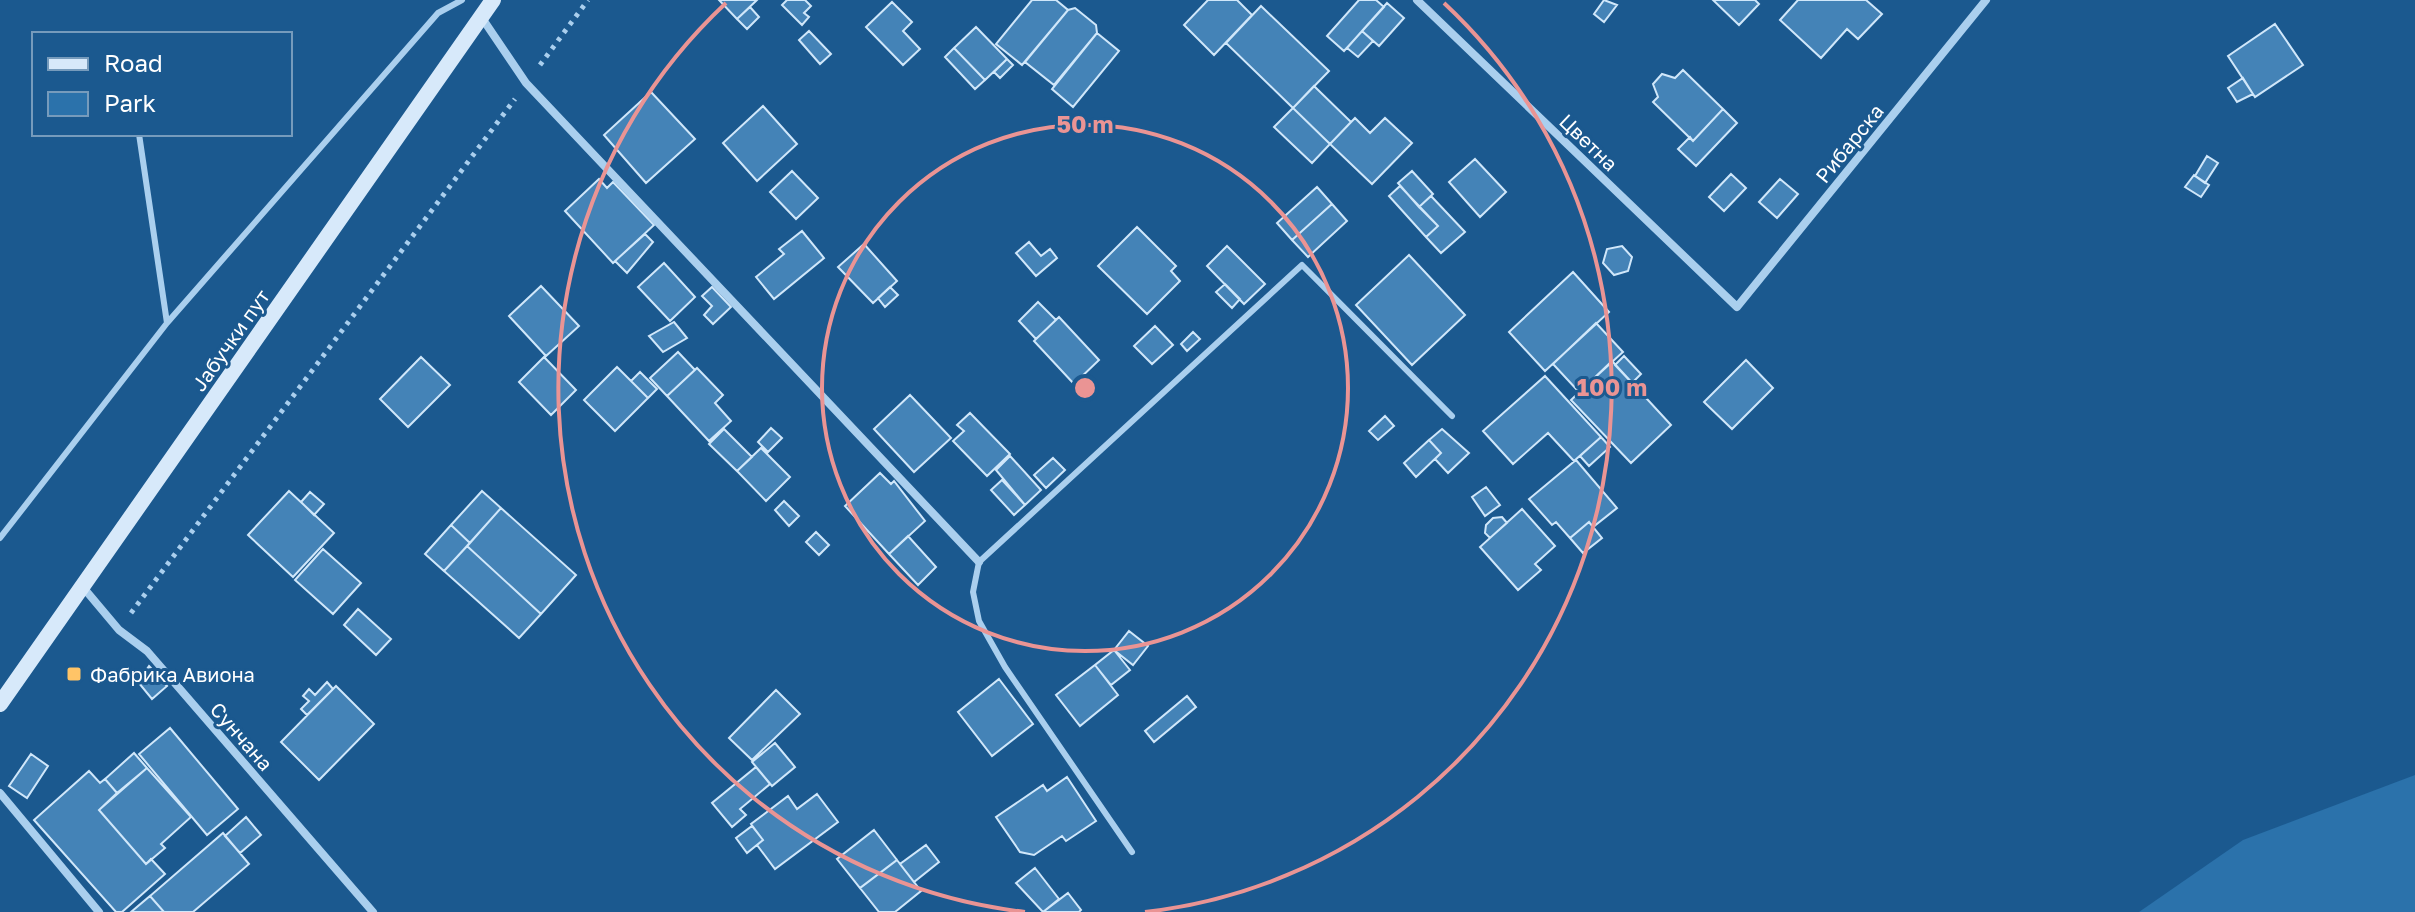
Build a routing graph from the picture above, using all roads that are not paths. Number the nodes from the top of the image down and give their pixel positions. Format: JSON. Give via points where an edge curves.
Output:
{"nodes":[{"id":1,"x":462,"y":0,"type":"edge"},
{"id":2,"x":493,"y":0,"type":"edge"},
{"id":3,"x":1417,"y":0,"type":"edge"},
{"id":4,"x":1986,"y":0,"type":"edge"},
{"id":5,"x":482,"y":17,"type":"junction"},
{"id":6,"x":139,"y":136,"type":"edge"},
{"id":7,"x":1737,"y":307,"type":"joint"},
{"id":8,"x":167,"y":323,"type":"junction"},
{"id":9,"x":1452,"y":416,"type":"dead end"},
{"id":10,"x":0,"y":538,"type":"edge"},
{"id":11,"x":979,"y":562,"type":"junction"},
{"id":12,"x":82,"y":586,"type":"junction"},
{"id":13,"x":0,"y":704,"type":"edge"},
{"id":14,"x":0,"y":793,"type":"edge"},
{"id":15,"x":1132,"y":852,"type":"dead end"},
{"id":16,"x":99,"y":912,"type":"edge"},
{"id":17,"x":373,"y":912,"type":"edge"}],
"edges":[{"from":1,"to":8,"type":"lane","via":[[438,13]]},
{"from":2,"to":5,"type":"main road","name":"Јабучки пут"},
{"from":3,"to":7,"type":"street","name":"Цветна"},
{"from":4,"to":7,"type":"street","name":"Рибарска"},
{"from":5,"to":11,"type":"street","via":[[526,83]]},
{"from":5,"to":12,"type":"main road","name":"Јабучки пут"},
{"from":6,"to":8,"type":"lane"},
{"from":8,"to":10,"type":"lane"},
{"from":9,"to":11,"type":"lane","via":[[1302,265]]},
{"from":11,"to":15,"type":"lane","via":[[973,592],[979,621]]},
{"from":12,"to":13,"type":"main road","name":"Јабучки пут"},
{"from":12,"to":17,"type":"street","name":"Сунчана","via":[[119,630],[147,651]]},
{"from":14,"to":16,"type":"street"}]}
